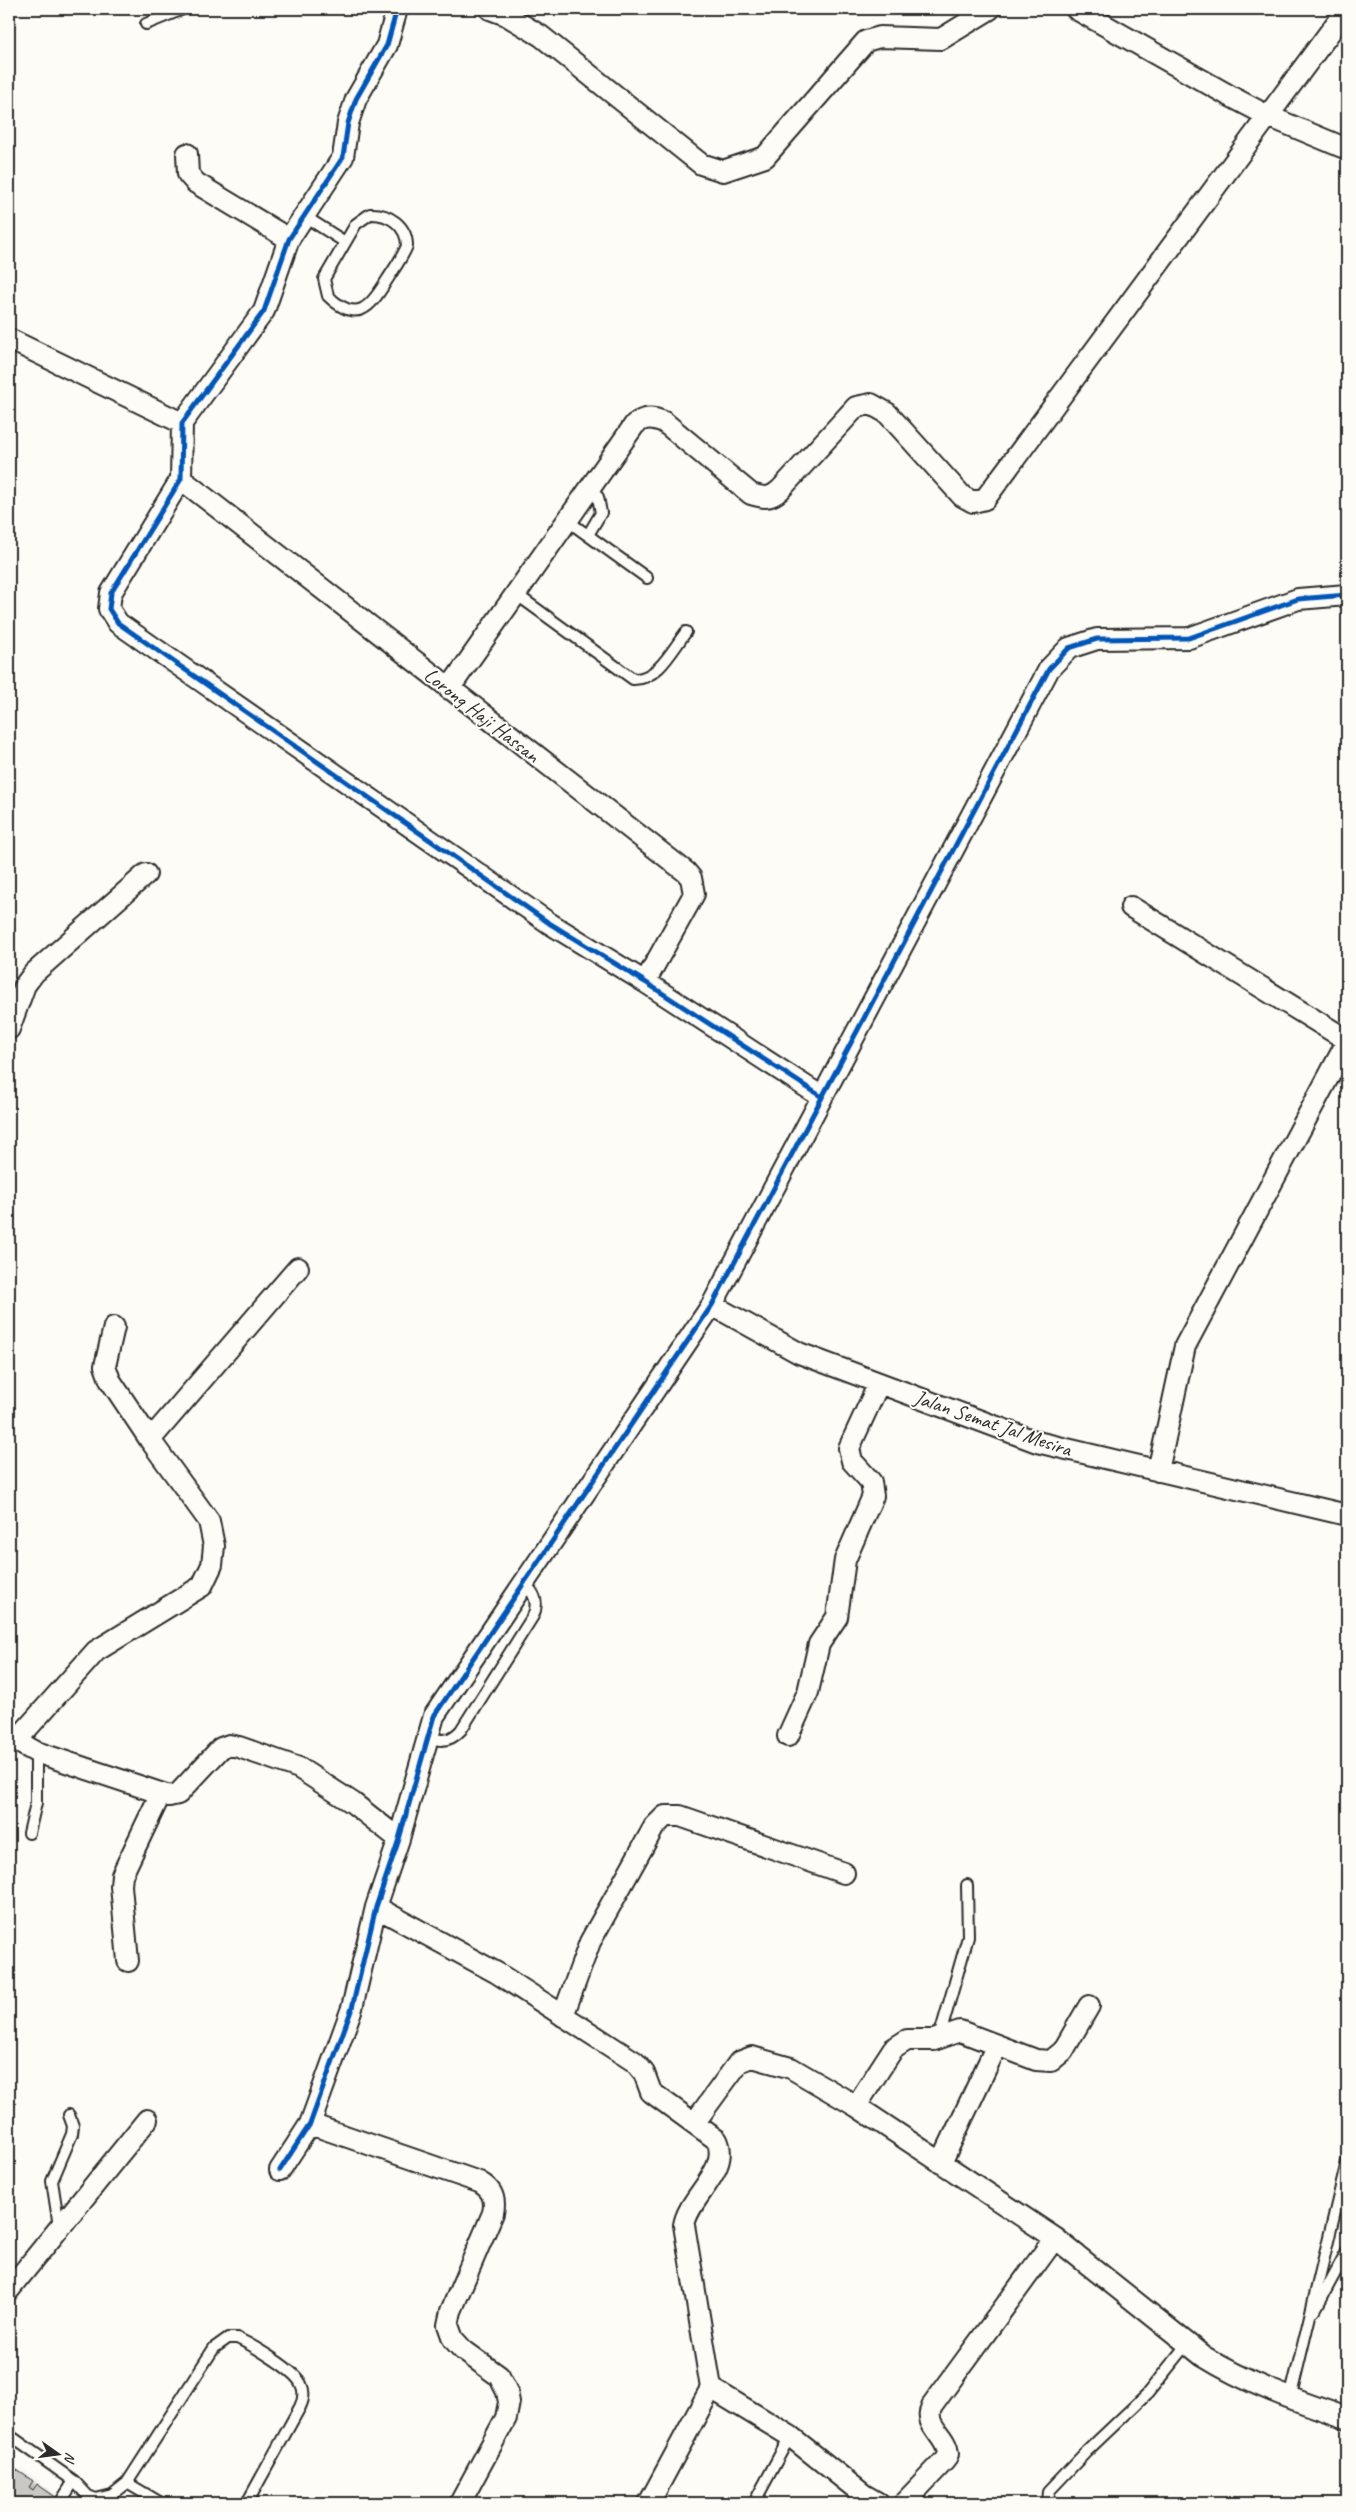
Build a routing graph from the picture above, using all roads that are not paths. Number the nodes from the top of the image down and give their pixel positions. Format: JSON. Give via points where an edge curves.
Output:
{"nodes":[{"id":1,"x":182,"y":9,"type":"edge"},
{"id":2,"x":398,"y":9,"type":"edge"},
{"id":3,"x":490,"y":9,"type":"edge"},
{"id":4,"x":990,"y":9,"type":"edge"},
{"id":5,"x":1076,"y":9,"type":"edge"},
{"id":6,"x":1347,"y":9,"type":"edge"},
{"id":7,"x":146,"y":24,"type":"dead end"},
{"id":8,"x":1268,"y":116,"type":"junction"},
{"id":9,"x":1347,"y":149,"type":"edge"},
{"id":10,"x":187,"y":154,"type":"dead end"},
{"id":11,"x":304,"y":216,"type":"junction"},
{"id":12,"x":289,"y":239,"type":"junction"},
{"id":13,"x":345,"y":242,"type":"junction"},
{"id":14,"x":9,"y":339,"type":"edge"},
{"id":15,"x":182,"y":422,"type":"junction"},
{"id":16,"x":181,"y":479,"type":"junction"},
{"id":17,"x":590,"y":488,"type":"junction"},
{"id":18,"x":568,"y":521,"type":"junction"},
{"id":19,"x":588,"y":535,"type":"junction"},
{"id":20,"x":647,"y":578,"type":"dead end"},
{"id":21,"x":516,"y":594,"type":"junction"},
{"id":22,"x":1347,"y":595,"type":"edge"},
{"id":23,"x":686,"y":632,"type":"dead end"},
{"id":24,"x":449,"y":689,"type":"junction"},
{"id":25,"x":146,"y":874,"type":"dead end"},
{"id":26,"x":1131,"y":907,"type":"dead end"},
{"id":27,"x":645,"y":982,"type":"junction"},
{"id":28,"x":9,"y":1029,"type":"edge"},
{"id":29,"x":1347,"y":1041,"type":"edge"},
{"id":30,"x":822,"y":1098,"type":"junction"},
{"id":31,"x":298,"y":1268,"type":"dead end"},
{"id":32,"x":712,"y":1305,"type":"junction"},
{"id":33,"x":114,"y":1327,"type":"dead end"},
{"id":34,"x":879,"y":1383,"type":"junction"},
{"id":35,"x":150,"y":1440,"type":"junction"},
{"id":36,"x":1158,"y":1470,"type":"junction"},
{"id":37,"x":1347,"y":1515,"type":"edge"},
{"id":38,"x":523,"y":1583,"type":"junction"},
{"id":39,"x":428,"y":1736,"type":"junction"},
{"id":40,"x":788,"y":1736,"type":"dead end"},
{"id":41,"x":12,"y":1739,"type":"edge"},
{"id":42,"x":36,"y":1752,"type":"junction"},
{"id":43,"x":160,"y":1795,"type":"junction"},
{"id":44,"x":29,"y":1833,"type":"dead end"},
{"id":45,"x":398,"y":1839,"type":"junction"},
{"id":46,"x":844,"y":1873,"type":"dead end"},
{"id":47,"x":967,"y":1885,"type":"dead end"},
{"id":48,"x":376,"y":1907,"type":"junction"},
{"id":49,"x":128,"y":1961,"type":"dead end"},
{"id":50,"x":1089,"y":2006,"type":"dead end"},
{"id":51,"x":563,"y":2016,"type":"junction"},
{"id":52,"x":939,"y":2038,"type":"junction"},
{"id":53,"x":998,"y":2045,"type":"junction"},
{"id":54,"x":856,"y":2106,"type":"junction"},
{"id":55,"x":69,"y":2115,"type":"dead end"},
{"id":56,"x":147,"y":2120,"type":"dead end"},
{"id":57,"x":694,"y":2122,"type":"junction"},
{"id":58,"x":310,"y":2124,"type":"junction"},
{"id":59,"x":1347,"y":2162,"type":"edge"},
{"id":60,"x":941,"y":2163,"type":"junction"},
{"id":61,"x":280,"y":2170,"type":"dead end"},
{"id":62,"x":59,"y":2226,"type":"junction"},
{"id":63,"x":1055,"y":2238,"type":"junction"},
{"id":64,"x":1347,"y":2251,"type":"edge"},
{"id":65,"x":9,"y":2290,"type":"edge"},
{"id":66,"x":1308,"y":2322,"type":"junction"},
{"id":67,"x":1188,"y":2343,"type":"junction"},
{"id":68,"x":711,"y":2388,"type":"junction"},
{"id":69,"x":1290,"y":2399,"type":"junction"},
{"id":70,"x":1347,"y":2418,"type":"edge"},
{"id":71,"x":9,"y":2435,"type":"edge"},
{"id":72,"x":790,"y":2436,"type":"junction"},
{"id":73,"x":74,"y":2482,"type":"junction"},
{"id":74,"x":127,"y":2484,"type":"junction"},
{"id":75,"x":867,"y":2501,"type":"edge"},
{"id":76,"x":60,"y":2503,"type":"edge"},
{"id":77,"x":161,"y":2503,"type":"edge"},
{"id":78,"x":247,"y":2503,"type":"edge"},
{"id":79,"x":460,"y":2503,"type":"edge"},
{"id":80,"x":649,"y":2503,"type":"edge"},
{"id":81,"x":754,"y":2503,"type":"edge"},
{"id":82,"x":904,"y":2503,"type":"edge"},
{"id":83,"x":1048,"y":2503,"type":"edge"}],
"edges":[{"from":1,"to":7,"type":"lane"},
{"from":2,"to":11,"type":"street","via":[[387,45],[356,99],[348,123],[343,157]]},
{"from":3,"to":4,"type":"street","via":[[506,14],[542,36],[701,164],[723,171],[765,157],[870,39],[941,39]]},
{"from":5,"to":8,"type":"street"},
{"from":6,"to":8,"type":"street"},
{"from":8,"to":9,"type":"street"},
{"from":8,"to":17,"type":"street","via":[[985,499],[973,502],[962,496],[887,413],[871,404],[856,407],[772,497],[751,494],[664,422],[650,418],[635,424]]},
{"from":10,"to":12,"type":"street","via":[[188,174],[196,183]]},
{"from":11,"to":12,"type":"street"},
{"from":11,"to":13,"type":"lane"},
{"from":12,"to":15,"type":"street","via":[[264,311]]},
{"from":13,"to":13,"type":"lane","via":[[327,271],[324,288],[334,302],[352,311],[360,311],[374,301],[404,254],[407,237],[403,229],[387,217],[370,214],[356,224]]},
{"from":14,"to":15,"type":"street"},
{"from":15,"to":16,"type":"street"},
{"from":16,"to":24,"type":"street","name":"Lorong Haji Hassan"},
{"from":16,"to":27,"type":"street","via":[[112,593],[109,609],[118,623],[548,923]]},
{"from":17,"to":18,"type":"street"},
{"from":17,"to":19,"type":"lane","via":[[602,505],[601,514]]},
{"from":18,"to":19,"type":"lane"},
{"from":18,"to":21,"type":"street"},
{"from":19,"to":20,"type":"lane"},
{"from":21,"to":23,"type":"lane","via":[[633,679],[656,671]]},
{"from":21,"to":24,"type":"street"},
{"from":22,"to":30,"type":"street","via":[[1298,599],[1189,638],[1097,639],[1069,648],[1049,669]]},
{"from":24,"to":27,"type":"street","name":"Lorong Haji Hassan","via":[[691,878],[694,894],[691,901]]},
{"from":25,"to":28,"type":"street","via":[[34,973]]},
{"from":26,"to":29,"type":"street"},
{"from":27,"to":30,"type":"street"},
{"from":29,"to":36,"type":"street","via":[[1185,1346]]},
{"from":30,"to":32,"type":"street"},
{"from":31,"to":35,"type":"street"},
{"from":32,"to":34,"type":"street","name":"Jalan Semat Jal Mesira","via":[[799,1353]]},
{"from":32,"to":38,"type":"street"},
{"from":33,"to":35,"type":"street","via":[[105,1366],[110,1380]]},
{"from":34,"to":36,"type":"street","name":"Jalan Semat Jal Mesira","via":[[1037,1442]]},
{"from":34,"to":40,"type":"street","via":[[849,1448],[852,1461],[871,1482],[873,1496],[844,1560],[837,1617],[818,1644],[808,1692]]},
{"from":35,"to":41,"type":"street","via":[[209,1521],[214,1546],[206,1578],[202,1586],[177,1603],[96,1652]]},
{"from":36,"to":37,"type":"street","name":"Jalan Semat Jal Mesira"},
{"from":38,"to":39,"type":"street","via":[[434,1716]]},
{"from":38,"to":39,"type":"lane","via":[[536,1600],[533,1616],[460,1730],[448,1740],[440,1741]]},
{"from":39,"to":45,"type":"street"},
{"from":41,"to":42,"type":"street"},
{"from":42,"to":43,"type":"street"},
{"from":42,"to":44,"type":"lane","via":[[36,1803]]},
{"from":43,"to":45,"type":"street","via":[[178,1794],[221,1748],[228,1745],[239,1747],[299,1768],[353,1803]]},
{"from":43,"to":49,"type":"street","via":[[122,1875]]},
{"from":45,"to":48,"type":"street"},
{"from":46,"to":51,"type":"street","via":[[680,1816],[665,1816],[654,1827],[590,1942]]},
{"from":47,"to":52,"type":"lane","via":[[968,1937]]},
{"from":48,"to":51,"type":"street","via":[[497,1974]]},
{"from":48,"to":58,"type":"street","via":[[352,2008]]},
{"from":50,"to":53,"type":"street","via":[[1063,2051],[1051,2061],[1036,2060]]},
{"from":51,"to":57,"type":"street","via":[[639,2065],[651,2092]]},
{"from":52,"to":53,"type":"street","via":[[960,2031]]},
{"from":52,"to":54,"type":"street","via":[[907,2040],[897,2045]]},
{"from":53,"to":60,"type":"street"},
{"from":54,"to":57,"type":"street","via":[[791,2068],[752,2057],[745,2058],[734,2067]]},
{"from":54,"to":60,"type":"street"},
{"from":55,"to":62,"type":"lane","via":[[72,2134],[52,2181]]},
{"from":56,"to":62,"type":"street"},
{"from":57,"to":68,"type":"street","via":[[711,2134],[721,2147],[718,2164],[684,2225]]},
{"from":58,"to":61,"type":"street"},
{"from":58,"to":79,"type":"street","via":[[479,2182],[492,2192],[493,2213],[448,2325],[453,2339],[463,2350],[499,2376],[507,2392],[508,2411]]},
{"from":59,"to":66,"type":"lane"},
{"from":60,"to":63,"type":"street"},
{"from":62,"to":65,"type":"street"},
{"from":63,"to":67,"type":"street"},
{"from":63,"to":82,"type":"street","via":[[928,2412],[929,2420],[948,2446],[948,2454]]},
{"from":64,"to":66,"type":"lane"},
{"from":66,"to":69,"type":"lane"},
{"from":67,"to":69,"type":"street","via":[[1228,2372]]},
{"from":67,"to":83,"type":"lane","via":[[1147,2394],[1049,2491]]},
{"from":68,"to":72,"type":"street"},
{"from":68,"to":80,"type":"street"},
{"from":69,"to":70,"type":"street"},
{"from":71,"to":73,"type":"lane"},
{"from":72,"to":75,"type":"street"},
{"from":72,"to":81,"type":"lane"},
{"from":73,"to":74,"type":"lane","via":[[88,2496],[96,2499],[112,2496]]},
{"from":73,"to":76,"type":"lane"},
{"from":74,"to":77,"type":"lane"},
{"from":74,"to":78,"type":"lane","via":[[214,2348],[228,2338],[237,2338],[294,2375],[304,2390],[300,2407]]}]}
